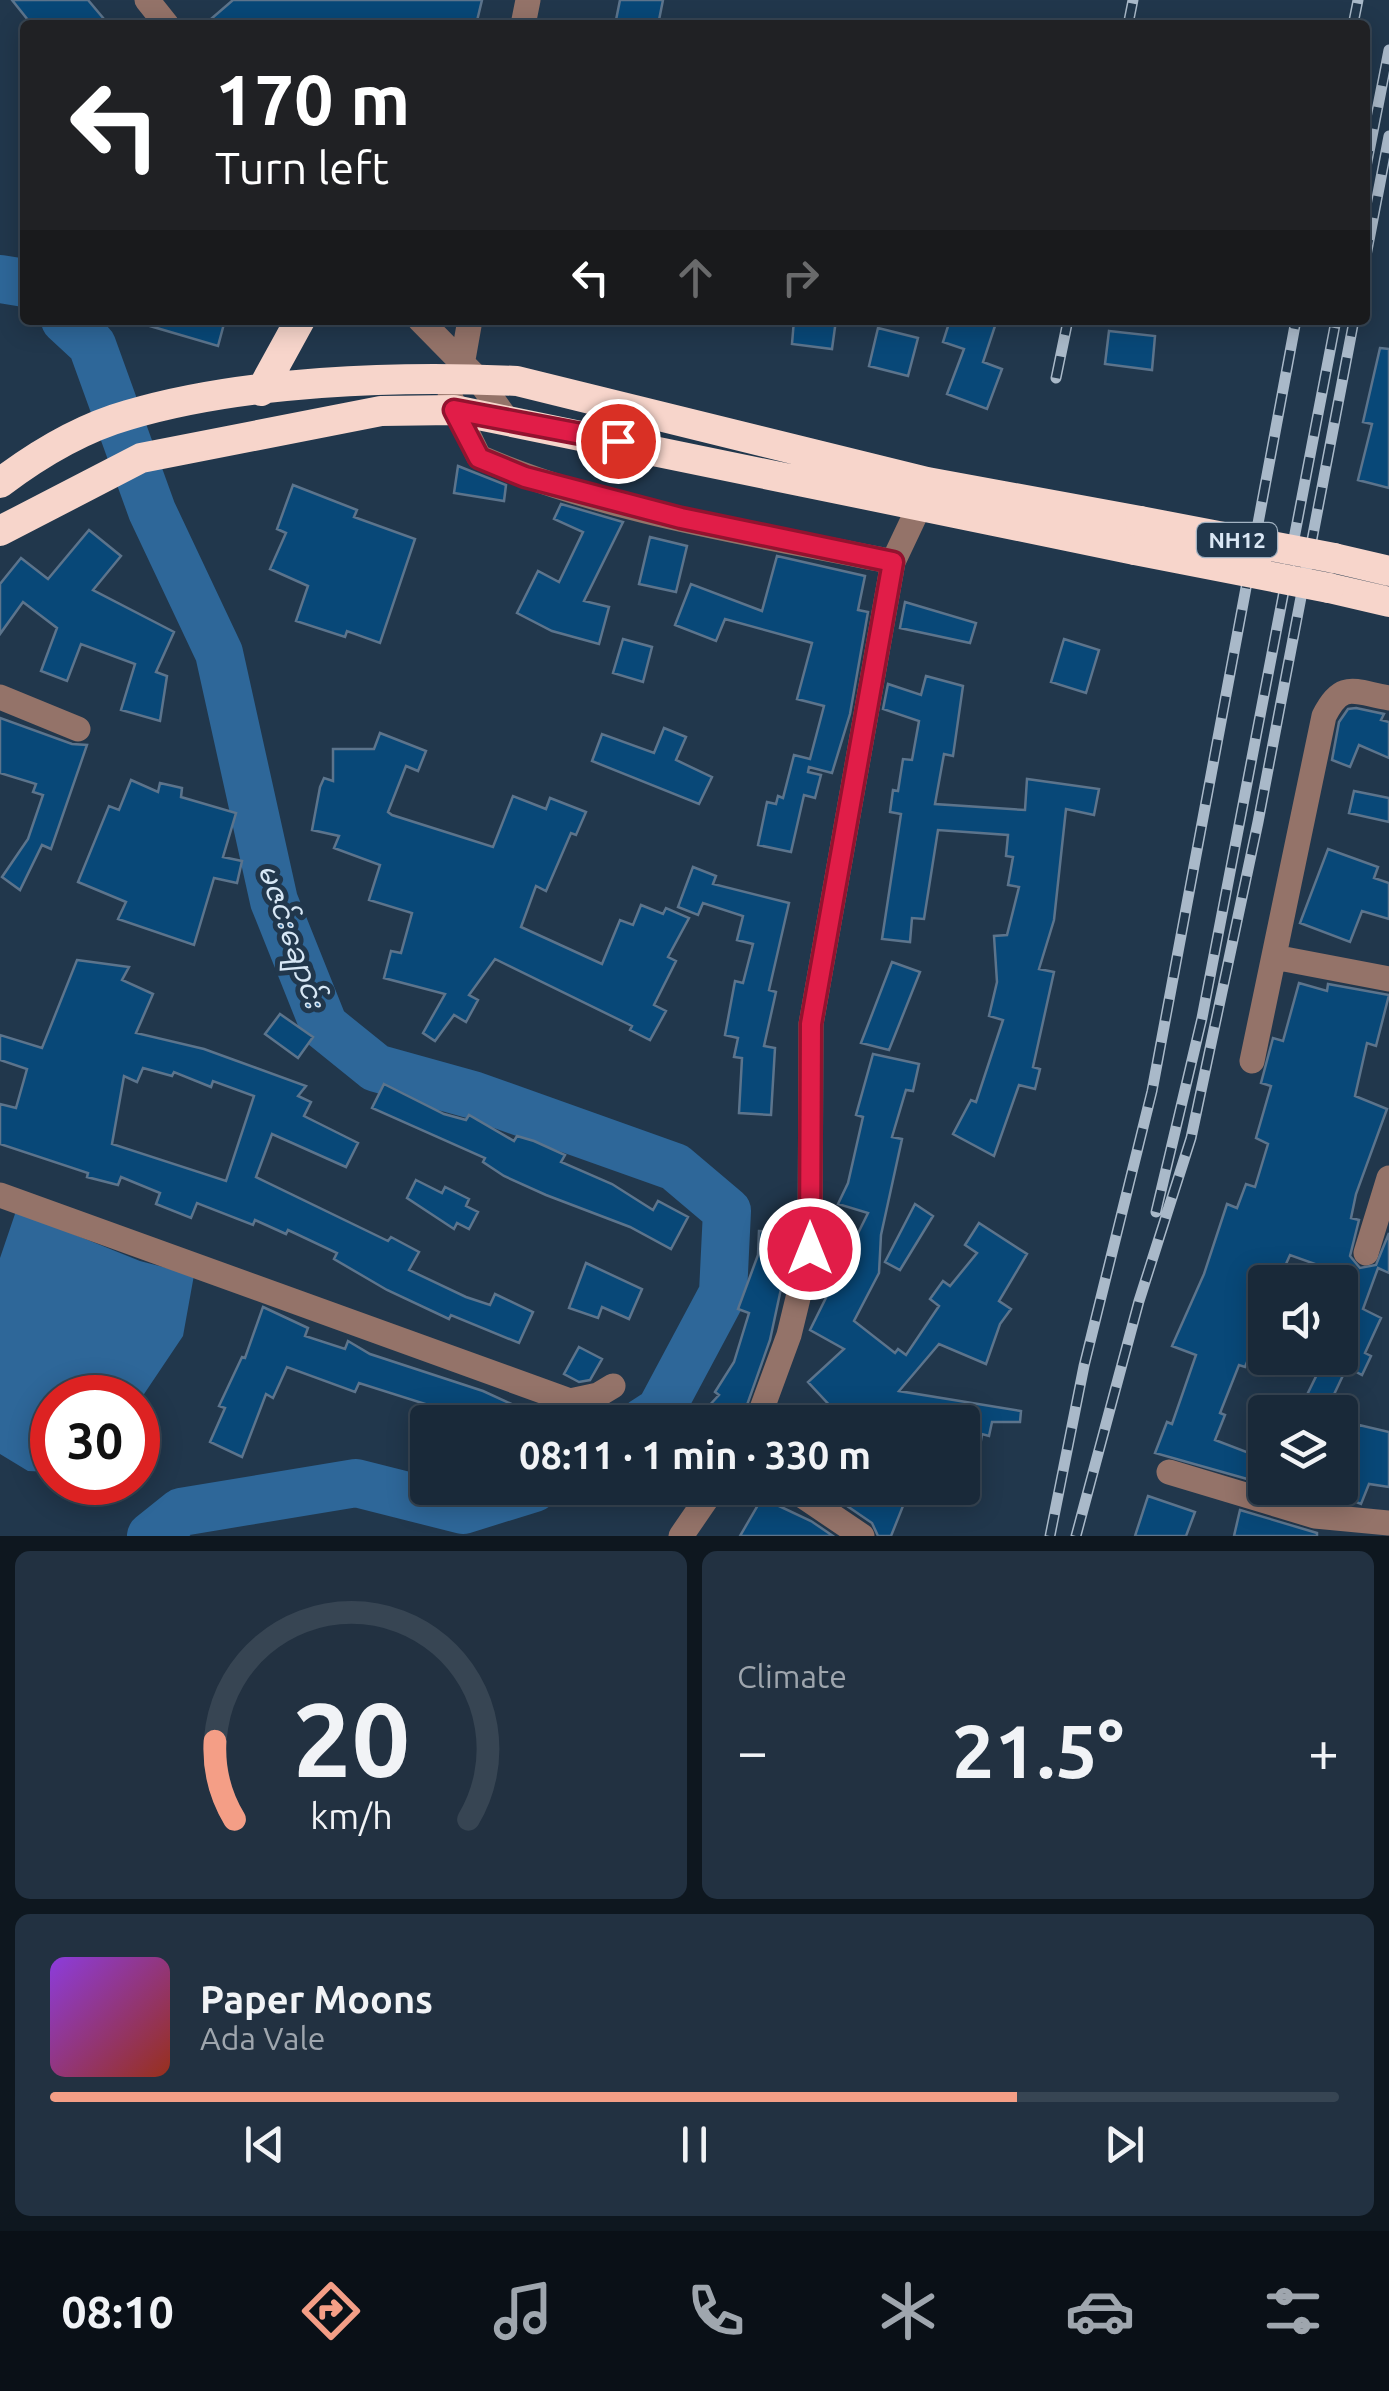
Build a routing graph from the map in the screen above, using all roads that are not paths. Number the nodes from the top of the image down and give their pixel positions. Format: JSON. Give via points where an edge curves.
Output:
{"nodes":[{"id":1,"x":146,"y":0,"type":"edge"},
{"id":2,"x":163,"y":20,"type":"edge"},
{"id":3,"x":297,"y":325,"type":"edge"},
{"id":4,"x":424,"y":325,"type":"edge"},
{"id":5,"x":469,"y":325,"type":"edge"},
{"id":6,"x":461,"y":375,"type":"junction"},
{"id":7,"x":261,"y":391,"type":"junction"},
{"id":8,"x":454,"y":410,"type":"junction"},
{"id":9,"x":505,"y":416,"type":"junction"},
{"id":10,"x":0,"y":483,"type":"edge"},
{"id":11,"x":919,"y":507,"type":"junction"},
{"id":12,"x":0,"y":531,"type":"edge"},
{"id":13,"x":1138,"y":536,"type":"junction"},
{"id":14,"x":893,"y":562,"type":"junction"},
{"id":15,"x":1389,"y":570,"type":"edge"},
{"id":16,"x":1332,"y":573,"type":"junction"},
{"id":17,"x":1389,"y":602,"type":"edge"},
{"id":18,"x":0,"y":698,"type":"edge"},
{"id":19,"x":1389,"y":698,"type":"edge"},
{"id":20,"x":78,"y":728,"type":"dead end"},
{"id":21,"x":1274,"y":958,"type":"junction"},
{"id":22,"x":1389,"y":979,"type":"edge"},
{"id":23,"x":1252,"y":1061,"type":"dead end"},
{"id":24,"x":1389,"y":1178,"type":"edge"},
{"id":25,"x":0,"y":1195,"type":"edge"},
{"id":26,"x":1366,"y":1253,"type":"dead end"},
{"id":27,"x":612,"y":1386,"type":"dead end"},
{"id":28,"x":763,"y":1405,"type":"edge"},
{"id":29,"x":1168,"y":1472,"type":"dead end"},
{"id":30,"x":703,"y":1505,"type":"edge"},
{"id":31,"x":816,"y":1505,"type":"edge"},
{"id":32,"x":1389,"y":1522,"type":"edge"},
{"id":33,"x":682,"y":1536,"type":"edge"},
{"id":34,"x":862,"y":1536,"type":"edge"}],
"edges":[{"from":1,"to":2,"type":"street"},
{"from":3,"to":7,"type":"highway"},
{"from":4,"to":6,"type":"street"},
{"from":5,"to":6,"type":"street"},
{"from":6,"to":7,"type":"highway","number":"NH12"},
{"from":6,"to":8,"type":"street"},
{"from":6,"to":9,"type":"street"},
{"from":6,"to":13,"type":"highway","number":"NH12","via":[[517,380]]},
{"from":7,"to":10,"type":"highway","number":"NH12","via":[[125,416],[35,457]]},
{"from":8,"to":9,"type":"highway","number":"NH12"},
{"from":8,"to":12,"type":"highway","number":"NH12","via":[[381,410],[141,458]]},
{"from":8,"to":14,"type":"street","via":[[479,458],[525,477]]},
{"from":9,"to":11,"type":"highway","number":"NH12"},
{"from":11,"to":13,"type":"highway","number":"NH12"},
{"from":11,"to":14,"type":"street"},
{"from":13,"to":16,"type":"highway","number":"NH12","bridge":true},
{"from":14,"to":28,"type":"street","via":[[811,1024],[810,1249]]},
{"from":15,"to":16,"type":"highway","number":"NH12"},
{"from":16,"to":17,"type":"highway","number":"NH12"},
{"from":18,"to":20,"type":"street"},
{"from":19,"to":21,"type":"street","via":[[1344,690],[1324,716]]},
{"from":21,"to":22,"type":"street"},
{"from":21,"to":23,"type":"street"},
{"from":24,"to":26,"type":"street"},
{"from":25,"to":27,"type":"street","via":[[570,1401]]},
{"from":29,"to":32,"type":"street","via":[[1314,1516]]},
{"from":30,"to":33,"type":"street"},
{"from":31,"to":34,"type":"street"}]}
